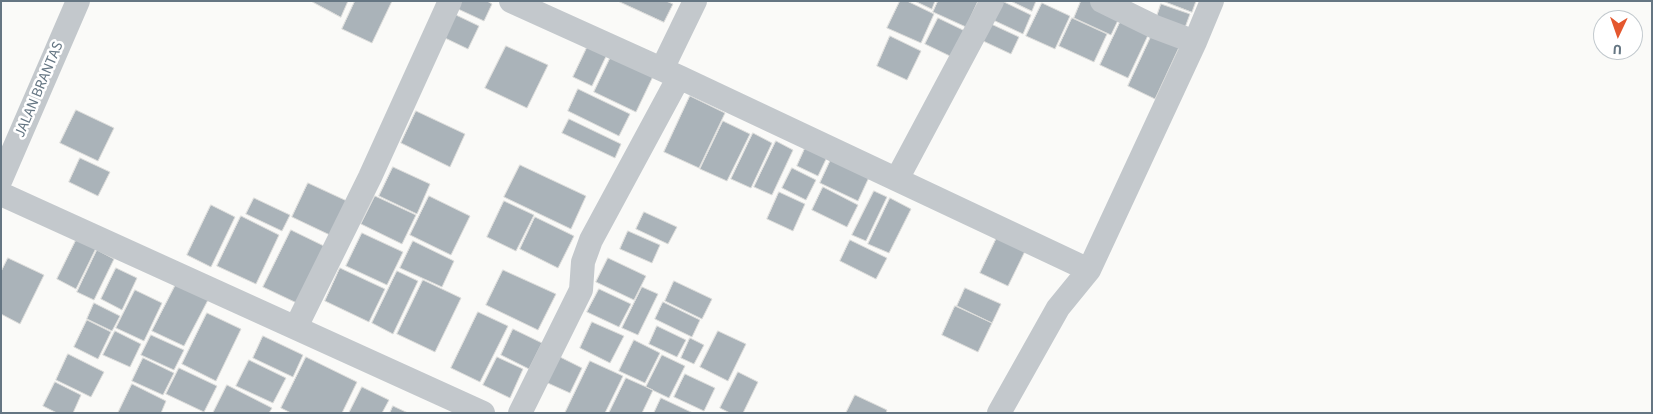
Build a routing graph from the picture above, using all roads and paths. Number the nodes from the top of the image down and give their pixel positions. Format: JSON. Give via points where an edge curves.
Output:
{"nodes":[{"id":1,"x":78,"y":1,"type":"edge"},
{"id":2,"x":450,"y":1,"type":"edge"},
{"id":3,"x":511,"y":1,"type":"edge"},
{"id":4,"x":695,"y":1,"type":"edge"},
{"id":5,"x":992,"y":1,"type":"edge"},
{"id":6,"x":1102,"y":1,"type":"edge"},
{"id":7,"x":1212,"y":1,"type":"edge"},
{"id":8,"x":1195,"y":42,"type":"junction"},
{"id":9,"x":671,"y":73,"type":"junction"},
{"id":10,"x":1,"y":179,"type":"edge"},
{"id":11,"x":897,"y":180,"type":"junction"},
{"id":12,"x":1,"y":194,"type":"edge"},
{"id":13,"x":1089,"y":270,"type":"junction"},
{"id":14,"x":296,"y":327,"type":"junction"},
{"id":15,"x":483,"y":413,"type":"edge"},
{"id":16,"x":520,"y":413,"type":"edge"},
{"id":17,"x":998,"y":413,"type":"edge"}],
"edges":[{"from":1,"to":10,"type":"street","name":"JALAN BRANTAS"},
{"from":2,"to":14,"type":"street","via":[[370,177]]},
{"from":3,"to":9,"type":"street"},
{"from":4,"to":9,"type":"street"},
{"from":5,"to":11,"type":"street"},
{"from":6,"to":8,"type":"street"},
{"from":7,"to":8,"type":"street"},
{"from":8,"to":13,"type":"street"},
{"from":9,"to":11,"type":"street"},
{"from":9,"to":16,"type":"street","via":[[591,240],[583,262],[581,290]]},
{"from":11,"to":13,"type":"street"},
{"from":12,"to":14,"type":"street"},
{"from":13,"to":17,"type":"street","via":[[1058,308]]},
{"from":14,"to":15,"type":"street"}]}
